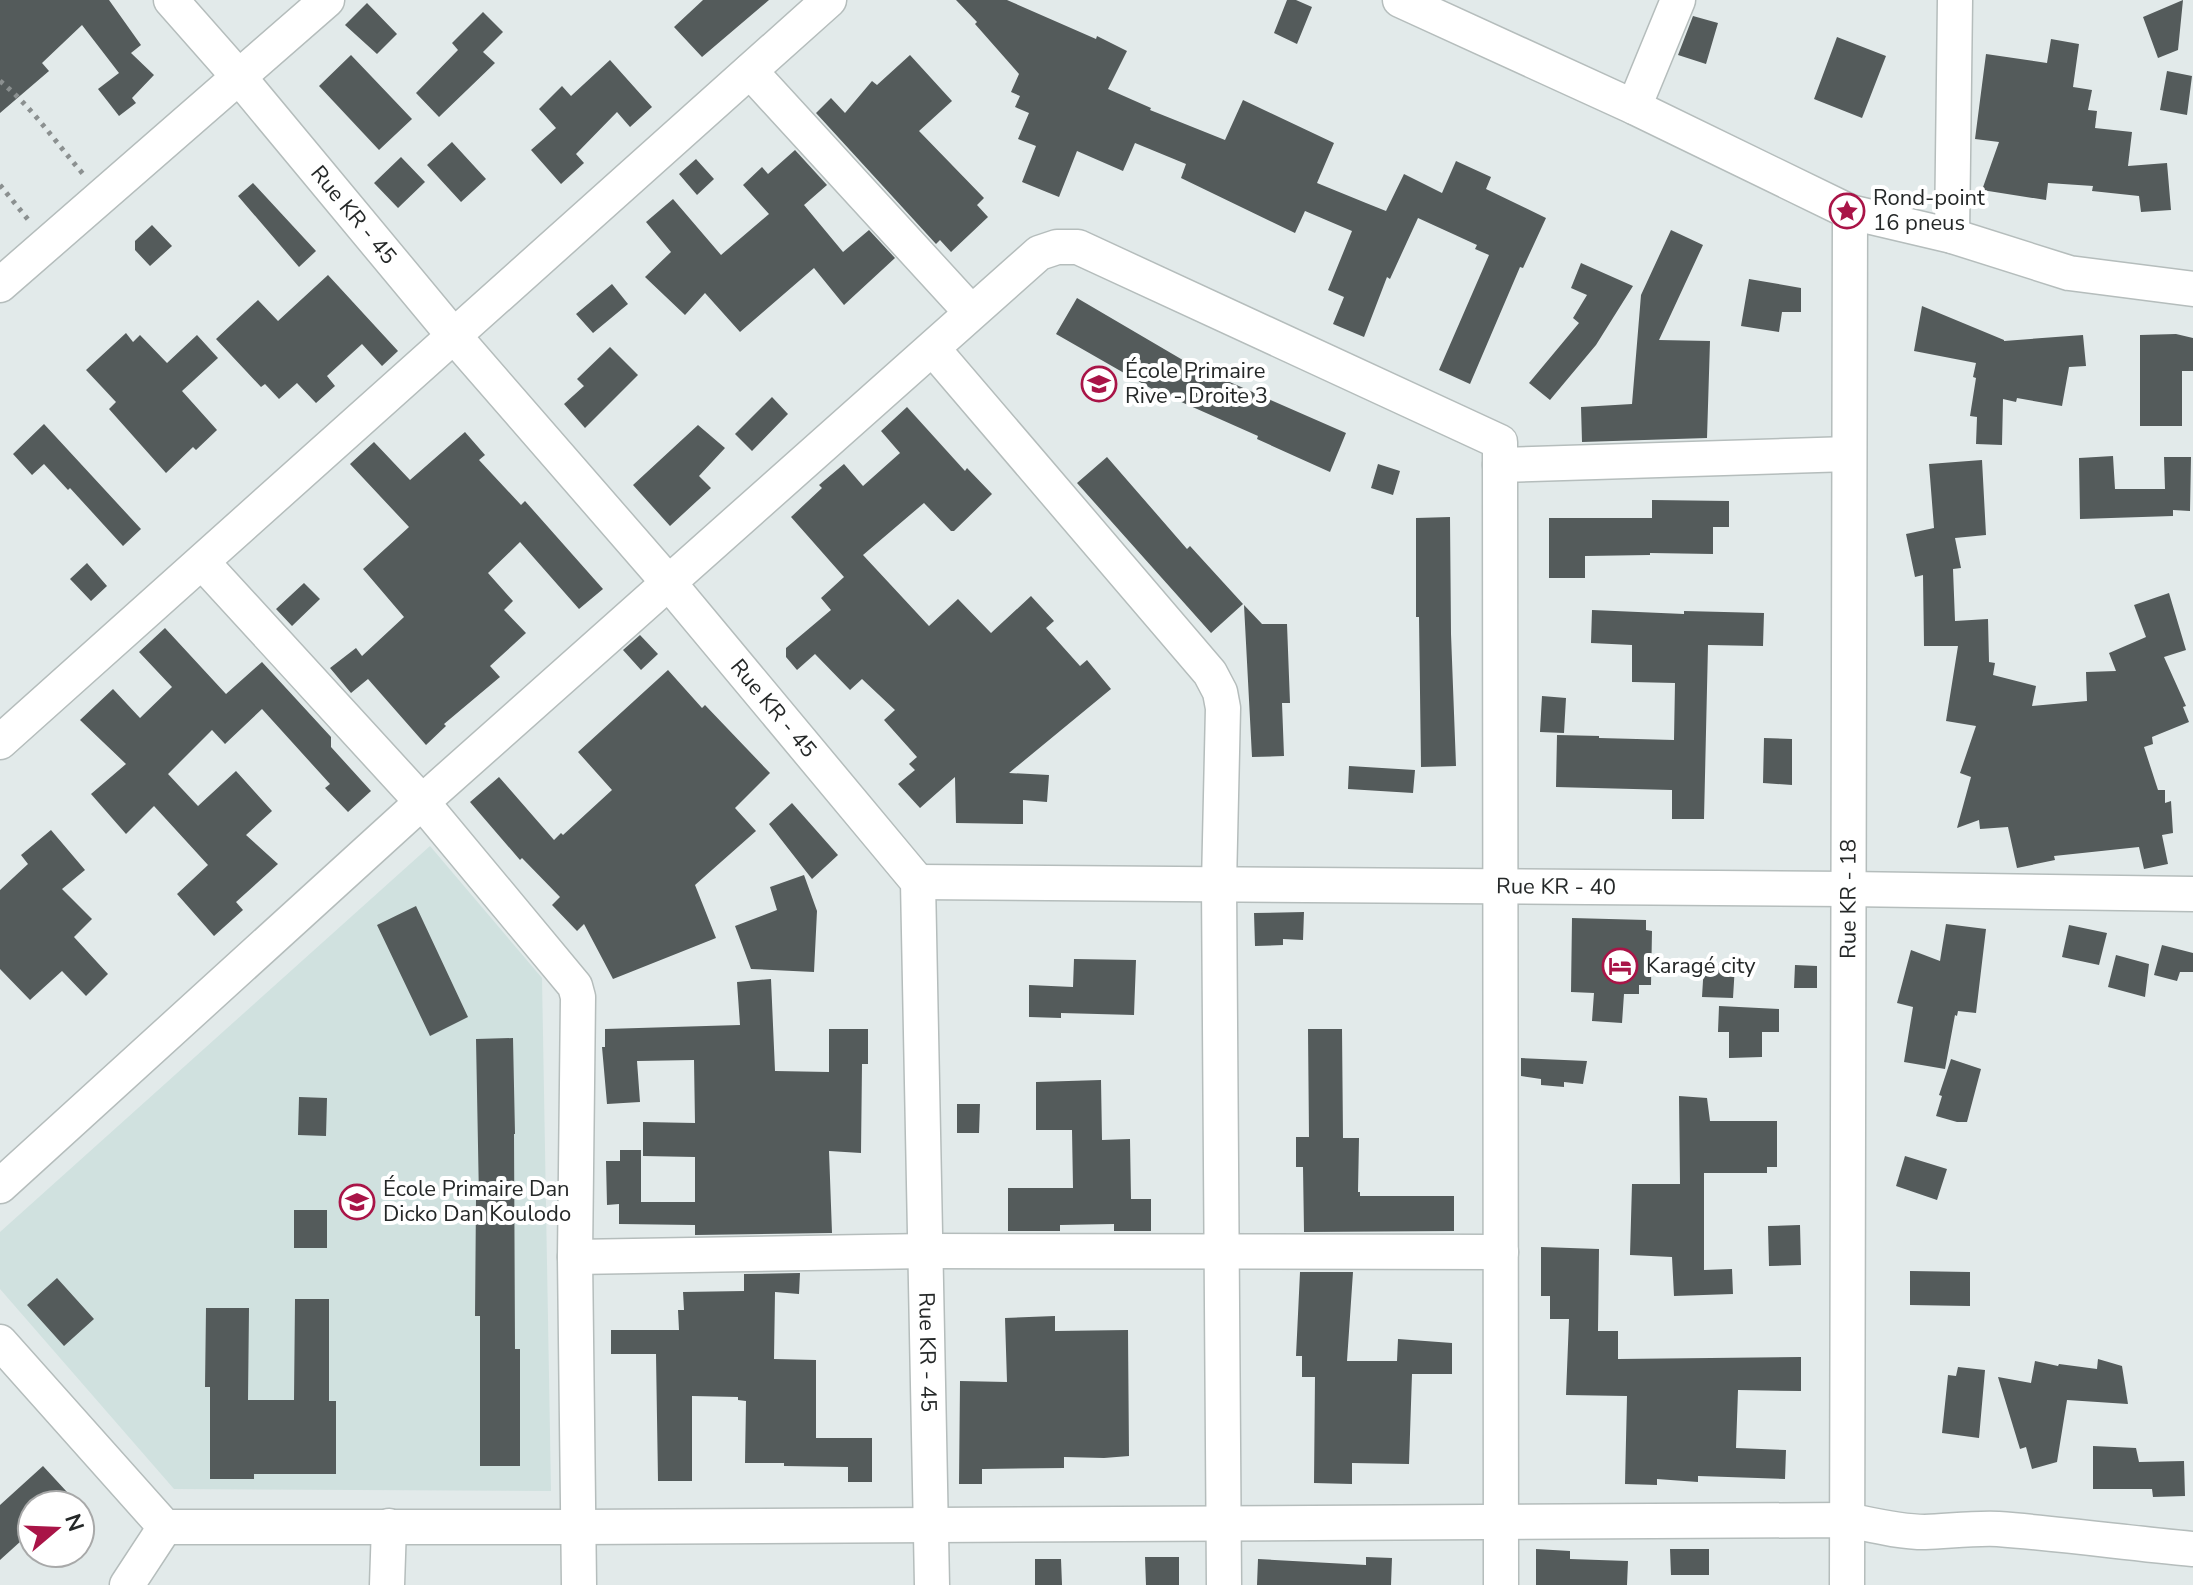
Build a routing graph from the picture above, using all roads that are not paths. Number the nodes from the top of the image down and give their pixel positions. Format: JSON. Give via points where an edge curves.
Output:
{"nodes":[{"id":1,"x":171,"y":0,"type":"edge"},
{"id":2,"x":327,"y":0,"type":"edge"},
{"id":3,"x":829,"y":0,"type":"edge"},
{"id":4,"x":1400,"y":0,"type":"edge"},
{"id":5,"x":1678,"y":0,"type":"edge"},
{"id":6,"x":1955,"y":0,"type":"edge"},
{"id":7,"x":750,"y":71,"type":"junction"},
{"id":8,"x":238,"y":76,"type":"junction"},
{"id":9,"x":1634,"y":107,"type":"junction"},
{"id":10,"x":1850,"y":212,"type":"junction"},
{"id":11,"x":1952,"y":236,"type":"junction"},
{"id":12,"x":0,"y":285,"type":"edge"},
{"id":13,"x":2193,"y":289,"type":"edge"},
{"id":14,"x":971,"y":312,"type":"junction"},
{"id":15,"x":454,"y":336,"type":"junction"},
{"id":16,"x":933,"y":349,"type":"junction"},
{"id":17,"x":1849,"y":454,"type":"junction"},
{"id":18,"x":1500,"y":465,"type":"junction"},
{"id":19,"x":202,"y":562,"type":"junction"},
{"id":20,"x":668,"y":582,"type":"junction"},
{"id":21,"x":0,"y":742,"type":"edge"},
{"id":22,"x":422,"y":802,"type":"junction"},
{"id":23,"x":918,"y":882,"type":"junction"},
{"id":24,"x":1219,"y":884,"type":"junction"},
{"id":25,"x":1500,"y":886,"type":"junction"},
{"id":26,"x":1848,"y":889,"type":"junction"},
{"id":27,"x":2193,"y":894,"type":"edge"},
{"id":28,"x":0,"y":1186,"type":"edge"},
{"id":29,"x":927,"y":1251,"type":"junction"},
{"id":30,"x":1222,"y":1252,"type":"junction"},
{"id":31,"x":1501,"y":1252,"type":"junction"},
{"id":32,"x":575,"y":1257,"type":"junction"},
{"id":33,"x":0,"y":1342,"type":"edge"},
{"id":34,"x":1847,"y":1520,"type":"junction"},
{"id":35,"x":1501,"y":1523,"type":"junction"},
{"id":36,"x":1223,"y":1524,"type":"junction"},
{"id":37,"x":931,"y":1525,"type":"junction"},
{"id":38,"x":389,"y":1526,"type":"junction"},
{"id":39,"x":165,"y":1527,"type":"junction"},
{"id":40,"x":578,"y":1527,"type":"junction"},
{"id":41,"x":2193,"y":1549,"type":"edge"},
{"id":42,"x":127,"y":1585,"type":"edge"},
{"id":43,"x":387,"y":1585,"type":"edge"},
{"id":44,"x":579,"y":1585,"type":"edge"},
{"id":45,"x":932,"y":1585,"type":"edge"},
{"id":46,"x":1224,"y":1585,"type":"edge"},
{"id":47,"x":1501,"y":1585,"type":"edge"},
{"id":48,"x":1847,"y":1585,"type":"edge"}],
"edges":[{"from":1,"to":8,"type":"street","name":"Rue KR - 45"},
{"from":2,"to":8,"type":"street"},
{"from":3,"to":7,"type":"street"},
{"from":4,"to":9,"type":"street"},
{"from":5,"to":9,"type":"street"},
{"from":6,"to":11,"type":"street"},
{"from":7,"to":14,"type":"street"},
{"from":7,"to":15,"type":"street"},
{"from":8,"to":12,"type":"street"},
{"from":8,"to":15,"type":"street","name":"Rue KR - 45"},
{"from":9,"to":10,"type":"street"},
{"from":10,"to":11,"type":"street"},
{"from":10,"to":17,"type":"street","name":"Rue KR - 18"},
{"from":11,"to":13,"type":"street","via":[[2069,273]]},
{"from":14,"to":16,"type":"street"},
{"from":14,"to":18,"type":"street","via":[[1039,253],[1078,247],[1500,442]]},
{"from":15,"to":19,"type":"street"},
{"from":15,"to":20,"type":"street","name":"Rue KR - 45"},
{"from":16,"to":20,"type":"street"},
{"from":16,"to":24,"type":"street","via":[[1210,673],[1223,708]]},
{"from":17,"to":18,"type":"street"},
{"from":17,"to":26,"type":"street","name":"Rue KR - 18"},
{"from":18,"to":25,"type":"street"},
{"from":19,"to":21,"type":"street"},
{"from":19,"to":22,"type":"street"},
{"from":20,"to":22,"type":"street"},
{"from":20,"to":23,"type":"street","name":"Rue KR - 45"},
{"from":22,"to":28,"type":"street"},
{"from":22,"to":32,"type":"street","via":[[575,986]]},
{"from":23,"to":24,"type":"street","name":"Rue KR - 40"},
{"from":23,"to":29,"type":"street","name":"Rue KR - 45"},
{"from":24,"to":25,"type":"street","name":"Rue KR - 40"},
{"from":24,"to":30,"type":"street"},
{"from":25,"to":26,"type":"street","name":"Rue KR - 40"},
{"from":25,"to":31,"type":"street"},
{"from":26,"to":27,"type":"street","name":"Rue KR - 40"},
{"from":26,"to":34,"type":"street","name":"Rue KR - 18"},
{"from":29,"to":30,"type":"street"},
{"from":29,"to":32,"type":"street"},
{"from":29,"to":37,"type":"street","name":"Rue KR - 45"},
{"from":30,"to":31,"type":"street"},
{"from":30,"to":36,"type":"street"},
{"from":31,"to":35,"type":"street"},
{"from":32,"to":40,"type":"street"},
{"from":33,"to":39,"type":"street"},
{"from":34,"to":35,"type":"street"},
{"from":34,"to":41,"type":"street","via":[[1896,1530],[2013,1530]]},
{"from":34,"to":48,"type":"street","name":"Rue KR - 18"},
{"from":35,"to":36,"type":"street"},
{"from":35,"to":47,"type":"street"},
{"from":36,"to":37,"type":"street"},
{"from":36,"to":46,"type":"street"},
{"from":37,"to":40,"type":"street"},
{"from":37,"to":45,"type":"street","name":"Rue KR - 45"},
{"from":38,"to":39,"type":"street"},
{"from":38,"to":40,"type":"street"},
{"from":38,"to":43,"type":"street"},
{"from":39,"to":42,"type":"street"},
{"from":40,"to":44,"type":"street"}]}
